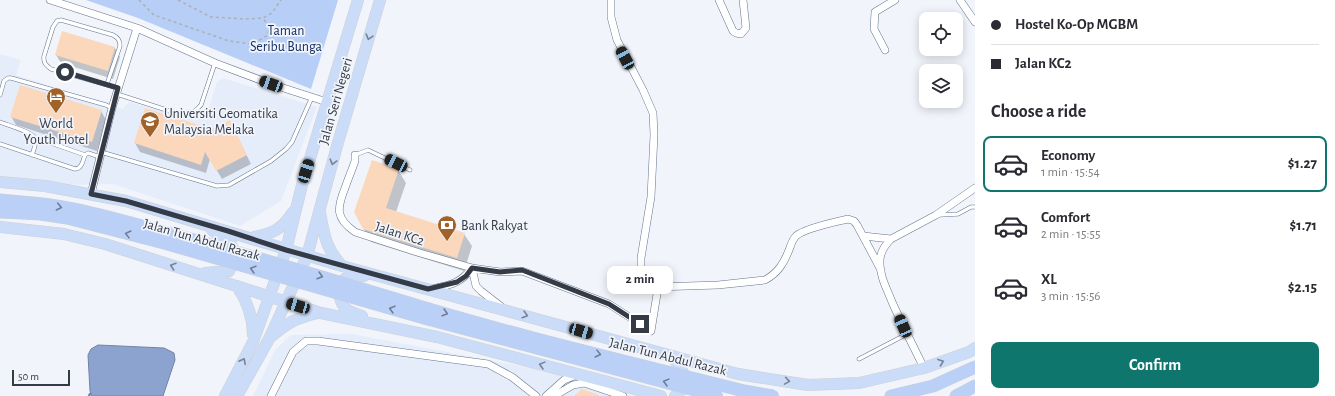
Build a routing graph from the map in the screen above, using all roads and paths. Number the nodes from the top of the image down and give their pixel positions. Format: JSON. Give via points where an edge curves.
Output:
{"nodes":[{"id":1,"x":50,"y":0,"type":"edge"},
{"id":2,"x":139,"y":0,"type":"edge"},
{"id":3,"x":178,"y":0,"type":"edge"},
{"id":4,"x":281,"y":0,"type":"edge"},
{"id":5,"x":358,"y":0,"type":"edge"},
{"id":6,"x":380,"y":0,"type":"edge"},
{"id":7,"x":611,"y":0,"type":"edge"},
{"id":8,"x":719,"y":0,"type":"edge"},
{"id":9,"x":743,"y":0,"type":"edge"},
{"id":10,"x":895,"y":0,"type":"edge"},
{"id":11,"x":960,"y":0,"type":"edge"},
{"id":12,"x":263,"y":18,"type":"junction"},
{"id":13,"x":975,"y":22,"type":"edge"},
{"id":14,"x":137,"y":28,"type":"junction"},
{"id":15,"x":886,"y":50,"type":"dead end"},
{"id":16,"x":215,"y":63,"type":"junction"},
{"id":17,"x":107,"y":84,"type":"junction"},
{"id":18,"x":117,"y":91,"type":"junction"},
{"id":19,"x":0,"y":95,"type":"edge"},
{"id":20,"x":312,"y":96,"type":"junction"},
{"id":21,"x":327,"y":102,"type":"junction"},
{"id":22,"x":112,"y":108,"type":"junction"},
{"id":23,"x":0,"y":122,"type":"edge"},
{"id":24,"x":48,"y":142,"type":"dead end"},
{"id":25,"x":0,"y":144,"type":"edge"},
{"id":26,"x":101,"y":154,"type":"junction"},
{"id":27,"x":32,"y":155,"type":"junction"},
{"id":28,"x":85,"y":155,"type":"junction"},
{"id":29,"x":355,"y":156,"type":"joint"},
{"id":30,"x":410,"y":170,"type":"dead end"},
{"id":31,"x":0,"y":182,"type":"edge"},
{"id":32,"x":975,"y":188,"type":"edge"},
{"id":33,"x":91,"y":194,"type":"junction"},
{"id":34,"x":0,"y":200,"type":"edge"},
{"id":35,"x":296,"y":206,"type":"junction"},
{"id":36,"x":22,"y":207,"type":"junction"},
{"id":37,"x":975,"y":207,"type":"edge"},
{"id":38,"x":320,"y":210,"type":"junction"},
{"id":39,"x":0,"y":212,"type":"edge"},
{"id":40,"x":936,"y":215,"type":"junction"},
{"id":41,"x":204,"y":224,"type":"junction"},
{"id":42,"x":0,"y":227,"type":"edge"},
{"id":43,"x":863,"y":236,"type":"junction"},
{"id":44,"x":251,"y":238,"type":"junction"},
{"id":45,"x":890,"y":239,"type":"junction"},
{"id":46,"x":286,"y":250,"type":"junction"},
{"id":47,"x":307,"y":256,"type":"junction"},
{"id":48,"x":342,"y":266,"type":"junction"},
{"id":49,"x":472,"y":268,"type":"junction"},
{"id":50,"x":881,"y":270,"type":"junction"},
{"id":51,"x":195,"y":273,"type":"junction"},
{"id":52,"x":395,"y":280,"type":"junction"},
{"id":53,"x":237,"y":286,"type":"junction"},
{"id":54,"x":656,"y":288,"type":"junction"},
{"id":55,"x":428,"y":289,"type":"junction"},
{"id":56,"x":269,"y":296,"type":"junction"},
{"id":57,"x":287,"y":303,"type":"junction"},
{"id":58,"x":506,"y":310,"type":"junction"},
{"id":59,"x":321,"y":313,"type":"junction"},
{"id":60,"x":389,"y":327,"type":"junction"},
{"id":61,"x":906,"y":334,"type":"junction"},
{"id":62,"x":269,"y":339,"type":"junction"},
{"id":63,"x":253,"y":342,"type":"junction"},
{"id":64,"x":975,"y":348,"type":"edge"},
{"id":65,"x":672,"y":357,"type":"junction"},
{"id":66,"x":859,"y":359,"type":"dead end"},
{"id":67,"x":924,"y":368,"type":"junction"},
{"id":68,"x":975,"y":368,"type":"edge"},
{"id":69,"x":580,"y":375,"type":"junction"},
{"id":70,"x":743,"y":375,"type":"junction"},
{"id":71,"x":225,"y":396,"type":"edge"},
{"id":72,"x":237,"y":396,"type":"edge"},
{"id":73,"x":271,"y":396,"type":"edge"},
{"id":74,"x":536,"y":396,"type":"edge"},
{"id":75,"x":546,"y":396,"type":"edge"},
{"id":76,"x":554,"y":396,"type":"edge"},
{"id":77,"x":623,"y":396,"type":"edge"},
{"id":78,"x":661,"y":396,"type":"edge"},
{"id":79,"x":675,"y":396,"type":"edge"},
{"id":80,"x":717,"y":396,"type":"edge"},
{"id":81,"x":738,"y":396,"type":"edge"},
{"id":82,"x":749,"y":396,"type":"edge"},
{"id":83,"x":773,"y":396,"type":"edge"},
{"id":84,"x":891,"y":396,"type":"edge"}],
"edges":[{"from":1,"to":14,"type":"street"},
{"from":2,"to":12,"type":"path","via":[[154,14],[229,41],[253,44],[268,35],[269,28]]},
{"from":3,"to":12,"type":"path","via":[[211,17]]},
{"from":4,"to":12,"type":"path","via":[[272,13]]},
{"from":5,"to":21,"type":"main road","name":"Jalan Seri Negeri"},
{"from":6,"to":38,"type":"main road","name":"Jalan Seri Negeri","one_way":true},
{"from":7,"to":54,"type":"street","via":[[611,17],[616,40],[653,113],[652,197],[641,268],[644,276]]},
{"from":8,"to":9,"type":"street","via":[[736,34],[740,34],[746,28]]},
{"from":10,"to":15,"type":"street","via":[[875,12],[874,29]]},
{"from":11,"to":13,"type":"street"},
{"from":14,"to":16,"type":"street"},
{"from":14,"to":18,"type":"street"},
{"from":16,"to":18,"type":"lane","via":[[201,105],[187,115]]},
{"from":16,"to":20,"type":"street"},
{"from":17,"to":17,"type":"lane","via":[[46,66],[44,56],[55,23],[61,20],[117,37],[120,46]]},
{"from":17,"to":18,"type":"lane"},
{"from":18,"to":22,"type":"street"},
{"from":19,"to":22,"type":"lane","via":[[4,81],[11,78]]},
{"from":20,"to":21,"type":"street"},
{"from":20,"to":26,"type":"lane","via":[[292,142],[286,149],[271,161],[229,185],[217,186]]},
{"from":21,"to":35,"type":"main road","name":"Jalan Seri Negeri"},
{"from":22,"to":26,"type":"street"},
{"from":23,"to":27,"type":"lane","via":[[33,135],[36,141]]},
{"from":24,"to":28,"type":"lane"},
{"from":25,"to":27,"type":"lane"},
{"from":26,"to":28,"type":"lane"},
{"from":26,"to":33,"type":"street"},
{"from":27,"to":28,"type":"lane","via":[[78,169]]},
{"from":29,"to":30,"type":"lane","via":[[368,150]]},
{"from":29,"to":49,"type":"street","name":"Jalan KC2","via":[[338,205],[339,213],[349,228]]},
{"from":31,"to":33,"type":"main road"},
{"from":32,"to":40,"type":"street"},
{"from":33,"to":41,"type":"main road","via":[[126,201]]},
{"from":34,"to":36,"type":"highway","name":"Jalan Tun Abdul Razak"},
{"from":35,"to":44,"type":"main road","via":[[286,223],[266,234]]},
{"from":35,"to":46,"type":"main road","name":"Jalan Seri Negeri"},
{"from":36,"to":39,"type":"highway","name":"Jalan Tun Abdul Razak"},
{"from":80,"to":36,"type":"highway","name":"Jalan Tun Abdul Razak","one_way":true,"bridge":true,"via":[[424,318],[164,243],[67,218],[40,214]]},
{"from":36,"to":83,"type":"highway","name":"Jalan Tun Abdul Razak","one_way":true,"bridge":true,"via":[[38,203],[94,214],[212,244],[512,332],[744,391]]},
{"from":37,"to":40,"type":"lane","via":[[958,214]]},
{"from":38,"to":47,"type":"main road","name":"Jalan Seri Negeri"},
{"from":38,"to":48,"type":"main road","via":[[327,244],[332,255]]},
{"from":40,"to":45,"type":"street"},
{"from":41,"to":44,"type":"main road"},
{"from":41,"to":51,"type":"main road","via":[[231,242],[235,258],[228,271]]},
{"from":51,"to":42,"type":"main road","one_way":true,"via":[[106,244],[64,234]]},
{"from":43,"to":45,"type":"street"},
{"from":43,"to":50,"type":"street"},
{"from":43,"to":54,"type":"street","via":[[854,221],[848,219],[805,231],[795,237],[781,267],[771,277],[759,281],[718,285]]},
{"from":44,"to":46,"type":"main road"},
{"from":45,"to":50,"type":"street","via":[[880,256]]},
{"from":46,"to":47,"type":"main road"},
{"from":46,"to":56,"type":"main road","name":"Jalan Seri Negeri"},
{"from":47,"to":48,"type":"main road"},
{"from":47,"to":57,"type":"main road","name":"Jalan Seri Negeri"},
{"from":48,"to":52,"type":"main road"},
{"from":49,"to":54,"type":"street","name":"Jalan KC2","via":[[500,272],[522,270],[609,304],[651,331]]},
{"from":49,"to":55,"type":"street","via":[[457,282]]},
{"from":49,"to":58,"type":"street","via":[[476,286]]},
{"from":50,"to":61,"type":"street"},
{"from":51,"to":53,"type":"main road"},
{"from":52,"to":55,"type":"main road"},
{"from":52,"to":60,"type":"main road","via":[[354,275],[345,278],[339,288],[340,300],[346,310]]},
{"from":53,"to":56,"type":"main road"},
{"from":53,"to":63,"type":"main road","via":[[250,312]]},
{"from":55,"to":58,"type":"main road"},
{"from":56,"to":57,"type":"main road"},
{"from":56,"to":63,"type":"main road","name":"Jalan Seri Negeri"},
{"from":57,"to":59,"type":"main road"},
{"from":57,"to":62,"type":"main road","name":"Jalan Seri Negeri"},
{"from":58,"to":65,"type":"main road","one_way":true},
{"from":59,"to":60,"type":"main road"},
{"from":59,"to":62,"type":"main road","via":[[295,319]]},
{"from":69,"to":60,"type":"main road","one_way":true,"via":[[437,337]]},
{"from":61,"to":66,"type":"lane"},
{"from":61,"to":67,"type":"street"},
{"from":62,"to":72,"type":"main road"},
{"from":71,"to":63,"type":"main road","name":"Jalan Seri Negeri","one_way":true},
{"from":67,"to":64,"type":"main road","one_way":true},
{"from":65,"to":70,"type":"main road"},
{"from":65,"to":79,"type":"main road","via":[[684,372],[686,382]]},
{"from":70,"to":67,"type":"main road","one_way":true,"via":[[808,385],[859,384]]},
{"from":68,"to":84,"type":"highway","via":[[933,386]]},
{"from":69,"to":75,"type":"street","via":[[564,380]]},
{"from":69,"to":78,"type":"main road"},
{"from":70,"to":81,"type":"main road"},
{"from":70,"to":82,"type":"main road"},
{"from":73,"to":74,"type":"street","via":[[293,352],[306,341],[318,341],[488,364],[512,377]]},
{"from":76,"to":77,"type":"street","via":[[573,385],[584,383]]}]}
